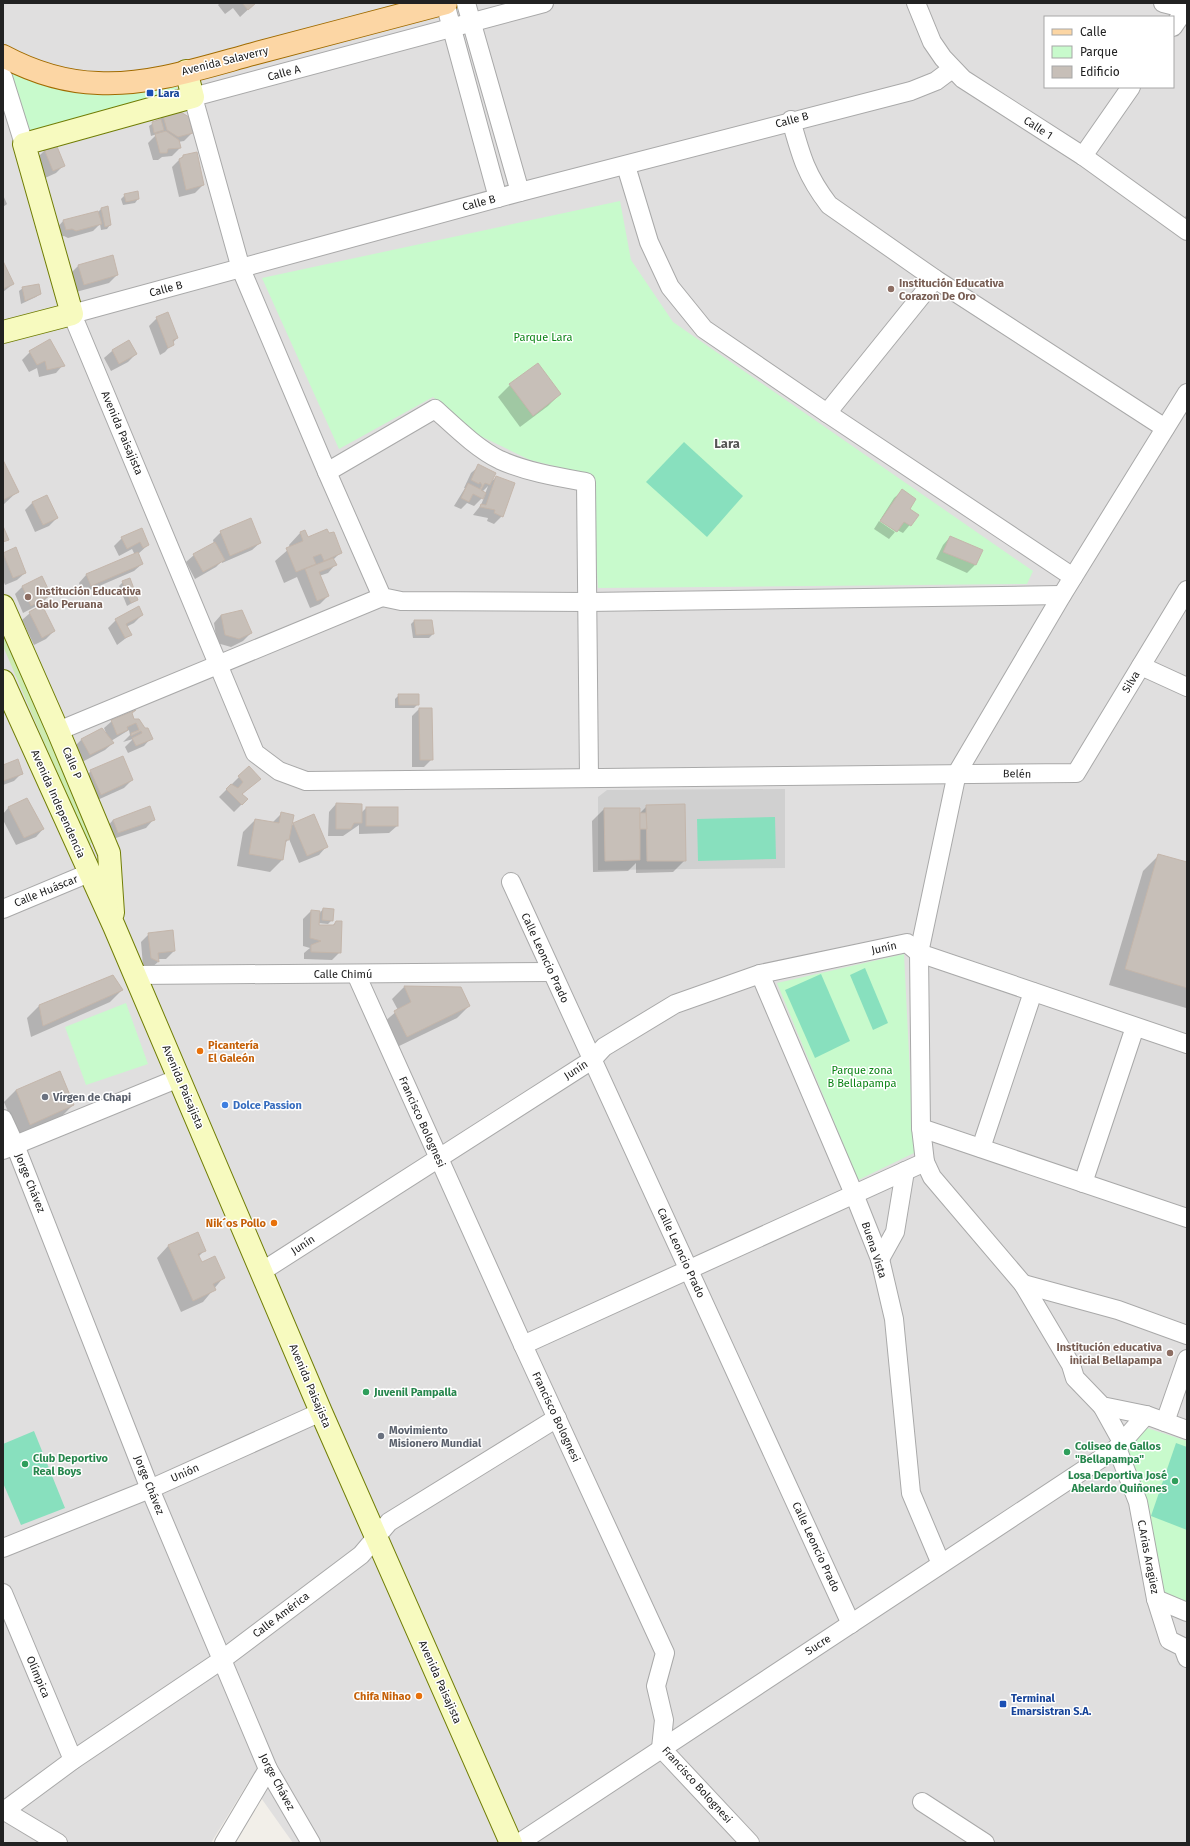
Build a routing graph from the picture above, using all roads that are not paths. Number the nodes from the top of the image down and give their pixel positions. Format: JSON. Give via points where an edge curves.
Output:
{"nodes":[{"id":1,"x":446,"y":3,"type":"edge"},
{"id":2,"x":466,"y":3,"type":"edge"},
{"id":3,"x":544,"y":3,"type":"edge"},
{"id":4,"x":916,"y":3,"type":"edge"},
{"id":5,"x":1163,"y":3,"type":"edge"},
{"id":6,"x":1186,"y":8,"type":"edge"},
{"id":7,"x":472,"y":23,"type":"junction"},
{"id":8,"x":1174,"y":26,"type":"edge"},
{"id":9,"x":452,"y":28,"type":"junction"},
{"id":10,"x":3,"y":56,"type":"edge"},
{"id":11,"x":952,"y":69,"type":"junction"},
{"id":12,"x":186,"y":71,"type":"junction"},
{"id":13,"x":3,"y":77,"type":"edge"},
{"id":14,"x":1130,"y":88,"type":"edge"},
{"id":15,"x":193,"y":98,"type":"junction"},
{"id":16,"x":791,"y":120,"type":"junction"},
{"id":17,"x":24,"y":144,"type":"junction"},
{"id":18,"x":1083,"y":156,"type":"junction"},
{"id":19,"x":626,"y":166,"type":"junction"},
{"id":20,"x":520,"y":192,"type":"junction"},
{"id":21,"x":498,"y":198,"type":"junction"},
{"id":22,"x":1187,"y":230,"type":"edge"},
{"id":23,"x":241,"y":269,"type":"junction"},
{"id":24,"x":935,"y":279,"type":"junction"},
{"id":25,"x":72,"y":314,"type":"junction"},
{"id":26,"x":3,"y":332,"type":"edge"},
{"id":27,"x":1187,"y":393,"type":"edge"},
{"id":28,"x":827,"y":413,"type":"junction"},
{"id":29,"x":1165,"y":428,"type":"junction"},
{"id":30,"x":327,"y":472,"type":"junction"},
{"id":31,"x":1073,"y":577,"type":"junction"},
{"id":32,"x":1187,"y":590,"type":"edge"},
{"id":33,"x":1062,"y":595,"type":"junction"},
{"id":34,"x":382,"y":597,"type":"junction"},
{"id":35,"x":587,"y":602,"type":"junction"},
{"id":36,"x":3,"y":606,"type":"edge"},
{"id":37,"x":218,"y":665,"type":"junction"},
{"id":38,"x":1141,"y":666,"type":"junction"},
{"id":39,"x":3,"y":681,"type":"edge"},
{"id":40,"x":1187,"y":687,"type":"edge"},
{"id":41,"x":9,"y":712,"type":"edge"},
{"id":42,"x":58,"y":731,"type":"junction"},
{"id":43,"x":958,"y":773,"type":"junction"},
{"id":44,"x":1076,"y":773,"type":"joint"},
{"id":45,"x":589,"y":778,"type":"junction"},
{"id":46,"x":89,"y":874,"type":"junction"},
{"id":47,"x":511,"y":882,"type":"dead end"},
{"id":48,"x":3,"y":909,"type":"edge"},
{"id":49,"x":114,"y":926,"type":"junction"},
{"id":50,"x":919,"y":953,"type":"junction"},
{"id":51,"x":552,"y":972,"type":"junction"},
{"id":52,"x":356,"y":974,"type":"junction"},
{"id":53,"x":760,"y":974,"type":"junction"},
{"id":54,"x":134,"y":975,"type":"junction"},
{"id":55,"x":1033,"y":992,"type":"junction"},
{"id":56,"x":1135,"y":1026,"type":"junction"},
{"id":57,"x":1187,"y":1044,"type":"edge"},
{"id":58,"x":592,"y":1060,"type":"junction"},
{"id":59,"x":179,"y":1078,"type":"junction"},
{"id":60,"x":3,"y":1120,"type":"edge"},
{"id":61,"x":921,"y":1128,"type":"junction"},
{"id":62,"x":9,"y":1147,"type":"edge"},
{"id":63,"x":981,"y":1148,"type":"junction"},
{"id":64,"x":438,"y":1158,"type":"junction"},
{"id":65,"x":925,"y":1162,"type":"junction"},
{"id":66,"x":905,"y":1172,"type":"junction"},
{"id":67,"x":1084,"y":1183,"type":"junction"},
{"id":68,"x":854,"y":1194,"type":"junction"},
{"id":69,"x":1187,"y":1218,"type":"edge"},
{"id":70,"x":880,"y":1258,"type":"junction"},
{"id":71,"x":689,"y":1270,"type":"junction"},
{"id":72,"x":261,"y":1272,"type":"junction"},
{"id":73,"x":1023,"y":1284,"type":"junction"},
{"id":74,"x":1187,"y":1335,"type":"edge"},
{"id":75,"x":523,"y":1345,"type":"junction"},
{"id":76,"x":1187,"y":1359,"type":"edge"},
{"id":77,"x":1102,"y":1406,"type":"junction"},
{"id":78,"x":321,"y":1412,"type":"junction"},
{"id":79,"x":1146,"y":1415,"type":"junction"},
{"id":80,"x":556,"y":1418,"type":"junction"},
{"id":81,"x":1165,"y":1422,"type":"junction"},
{"id":82,"x":1187,"y":1430,"type":"edge"},
{"id":83,"x":1119,"y":1445,"type":"junction"},
{"id":84,"x":150,"y":1489,"type":"junction"},
{"id":85,"x":375,"y":1538,"type":"junction"},
{"id":86,"x":3,"y":1548,"type":"edge"},
{"id":87,"x":941,"y":1564,"type":"junction"},
{"id":88,"x":3,"y":1593,"type":"edge"},
{"id":89,"x":1156,"y":1599,"type":"junction"},
{"id":90,"x":1187,"y":1612,"type":"edge"},
{"id":91,"x":851,"y":1624,"type":"junction"},
{"id":92,"x":1186,"y":1648,"type":"edge"},
{"id":93,"x":223,"y":1659,"type":"junction"},
{"id":94,"x":661,"y":1748,"type":"junction"},
{"id":95,"x":73,"y":1760,"type":"junction"},
{"id":96,"x":268,"y":1769,"type":"junction"},
{"id":97,"x":922,"y":1802,"type":"dead end"},
{"id":98,"x":4,"y":1811,"type":"edge"},
{"id":99,"x":58,"y":1843,"type":"edge"},
{"id":100,"x":224,"y":1843,"type":"edge"},
{"id":101,"x":311,"y":1843,"type":"edge"},
{"id":102,"x":511,"y":1843,"type":"edge"},
{"id":103,"x":519,"y":1843,"type":"edge"},
{"id":104,"x":750,"y":1843,"type":"edge"},
{"id":105,"x":985,"y":1843,"type":"edge"}],
"edges":[{"from":1,"to":9,"type":"street"},
{"from":1,"to":12,"type":"main road","name":"Avenida Salaverry"},
{"from":2,"to":7,"type":"street"},
{"from":3,"to":7,"type":"street","name":"Calle A"},
{"from":4,"to":11,"type":"street","name":"Calle 1","via":[[932,42]]},
{"from":5,"to":6,"type":"street"},
{"from":6,"to":8,"type":"street"},
{"from":7,"to":9,"type":"street","name":"Calle A"},
{"from":7,"to":20,"type":"street"},
{"from":9,"to":15,"type":"street","name":"Calle A"},
{"from":9,"to":21,"type":"street"},
{"from":10,"to":12,"type":"main road","name":"Avenida Salaverry","via":[[44,74],[98,84],[139,82]]},
{"from":11,"to":16,"type":"street","name":"Calle B","via":[[936,81],[911,91]]},
{"from":11,"to":18,"type":"street","name":"Calle 1","via":[[976,88]]},
{"from":12,"to":15,"type":"main road"},
{"from":13,"to":17,"type":"street","name":"Avenida Paisajista"},
{"from":14,"to":18,"type":"street"},
{"from":15,"to":17,"type":"main road","name":"Calle A"},
{"from":15,"to":23,"type":"street"},
{"from":16,"to":19,"type":"street","name":"Calle B"},
{"from":16,"to":24,"type":"street","via":[[804,167],[829,205]]},
{"from":17,"to":25,"type":"main road","name":"Avenida Paisajista"},
{"from":18,"to":22,"type":"street","name":"Calle 1"},
{"from":19,"to":20,"type":"street","name":"Calle B"},
{"from":19,"to":28,"type":"street","via":[[649,242],[670,287],[704,329]]},
{"from":20,"to":21,"type":"street","name":"Calle B"},
{"from":21,"to":23,"type":"street","name":"Calle B"},
{"from":23,"to":25,"type":"street","name":"Calle B"},
{"from":23,"to":30,"type":"street"},
{"from":24,"to":28,"type":"street"},
{"from":24,"to":29,"type":"street"},
{"from":25,"to":26,"type":"main road","name":"Calle B"},
{"from":25,"to":37,"type":"street","name":"Avenida Paisajista"},
{"from":27,"to":29,"type":"street"},
{"from":28,"to":31,"type":"street"},
{"from":29,"to":31,"type":"street"},
{"from":30,"to":34,"type":"street"},
{"from":30,"to":35,"type":"street","via":[[435,409],[500,460],[539,473],[586,482]]},
{"from":31,"to":33,"type":"street"},
{"from":32,"to":38,"type":"street","name":"Silva"},
{"from":33,"to":35,"type":"street"},
{"from":33,"to":43,"type":"street"},
{"from":34,"to":35,"type":"street","via":[[400,601]]},
{"from":34,"to":37,"type":"street"},
{"from":35,"to":45,"type":"street"},
{"from":36,"to":42,"type":"main road","name":"Calle P"},
{"from":37,"to":42,"type":"street"},
{"from":37,"to":45,"type":"street","name":"Avenida Paisajista","via":[[255,753],[279,771],[306,781]]},
{"from":38,"to":40,"type":"street"},
{"from":38,"to":44,"type":"street","name":"Silva"},
{"from":39,"to":41,"type":"main road","name":"Avenida Independencia"},
{"from":41,"to":46,"type":"main road","name":"Avenida Independencia"},
{"from":42,"to":49,"type":"main road","name":"Calle P","via":[[109,853]]},
{"from":43,"to":44,"type":"street","name":"Belén"},
{"from":43,"to":45,"type":"street","name":"Belén"},
{"from":43,"to":50,"type":"street"},
{"from":46,"to":48,"type":"street","name":"Calle Huáscar"},
{"from":46,"to":49,"type":"main road","name":"Avenida Independencia"},
{"from":47,"to":51,"type":"street","name":"Calle Leoncio Prado"},
{"from":49,"to":54,"type":"main road","name":"Avenida Paisajista"},
{"from":50,"to":53,"type":"street","name":"Junín","via":[[907,943]]},
{"from":50,"to":55,"type":"street"},
{"from":50,"to":61,"type":"street"},
{"from":51,"to":52,"type":"street","name":"Calle Chimú"},
{"from":51,"to":58,"type":"street","name":"Calle Leoncio Prado"},
{"from":52,"to":54,"type":"street","name":"Calle Chimú"},
{"from":52,"to":64,"type":"street","name":"Francisco Bolognesi"},
{"from":53,"to":58,"type":"street","name":"Junín","via":[[675,1004],[604,1047]]},
{"from":53,"to":68,"type":"street","name":"Buena Vista"},
{"from":54,"to":59,"type":"main road","name":"Avenida Paisajista"},
{"from":55,"to":56,"type":"street"},
{"from":55,"to":63,"type":"street"},
{"from":56,"to":57,"type":"street"},
{"from":56,"to":67,"type":"street"},
{"from":58,"to":64,"type":"street","name":"Junín"},
{"from":58,"to":71,"type":"street","name":"Calle Leoncio Prado"},
{"from":59,"to":62,"type":"street"},
{"from":59,"to":72,"type":"main road","name":"Avenida Paisajista"},
{"from":60,"to":62,"type":"street","name":"Jorge Chávez"},
{"from":61,"to":63,"type":"street"},
{"from":61,"to":65,"type":"street"},
{"from":62,"to":84,"type":"street","name":"Jorge Chávez"},
{"from":63,"to":67,"type":"street"},
{"from":64,"to":72,"type":"street","name":"Junín"},
{"from":64,"to":75,"type":"street","name":"Francisco Bolognesi"},
{"from":65,"to":66,"type":"street"},
{"from":65,"to":73,"type":"street","name":"C.Arias Aragüez","via":[[932,1177]]},
{"from":66,"to":68,"type":"street"},
{"from":66,"to":70,"type":"street","via":[[895,1232]]},
{"from":67,"to":69,"type":"street"},
{"from":68,"to":70,"type":"street","name":"Buena Vista"},
{"from":68,"to":71,"type":"street"},
{"from":70,"to":87,"type":"street","name":"Buena Vista","via":[[894,1319],[911,1492]]},
{"from":71,"to":75,"type":"street"},
{"from":71,"to":91,"type":"street","name":"Calle Leoncio Prado"},
{"from":72,"to":78,"type":"main road","name":"Avenida Paisajista"},
{"from":73,"to":74,"type":"street","via":[[1118,1310]]},
{"from":73,"to":77,"type":"street","name":"C.Arias Aragüez","via":[[1071,1365],[1075,1378]]},
{"from":75,"to":80,"type":"street","name":"Francisco Bolognesi"},
{"from":76,"to":81,"type":"street"},
{"from":77,"to":79,"type":"street"},
{"from":77,"to":83,"type":"street","name":"C.Arias Aragüez"},
{"from":78,"to":84,"type":"street","name":"Unión"},
{"from":78,"to":85,"type":"main road","name":"Avenida Paisajista"},
{"from":79,"to":81,"type":"street"},
{"from":79,"to":83,"type":"street","name":"Sucre"},
{"from":80,"to":85,"type":"street","name":"Calle América","via":[[389,1522]]},
{"from":80,"to":94,"type":"street","name":"Francisco Bolognesi","via":[[665,1654],[656,1686],[664,1720]]},
{"from":81,"to":82,"type":"street"},
{"from":83,"to":87,"type":"street","name":"Sucre"},
{"from":83,"to":89,"type":"street","name":"C.Arias Aragüez","via":[[1138,1502]]},
{"from":84,"to":86,"type":"street","name":"Unión"},
{"from":84,"to":93,"type":"street","name":"Jorge Chávez"},
{"from":85,"to":93,"type":"street","name":"Calle América","via":[[361,1555]]},
{"from":85,"to":102,"type":"main road","name":"Avenida Paisajista"},
{"from":87,"to":91,"type":"street","name":"Sucre"},
{"from":88,"to":95,"type":"street","name":"Olímpica"},
{"from":89,"to":90,"type":"street"},
{"from":89,"to":92,"type":"street","name":"C.Arias Aragüez","via":[[1169,1640]]},
{"from":91,"to":94,"type":"street","name":"Sucre"},
{"from":93,"to":95,"type":"street","name":"Calle América"},
{"from":93,"to":96,"type":"street","name":"Jorge Chávez"},
{"from":94,"to":103,"type":"street","name":"Sucre"},
{"from":94,"to":104,"type":"street","name":"Francisco Bolognesi"},
{"from":95,"to":98,"type":"street","name":"Calle América"},
{"from":96,"to":100,"type":"street"},
{"from":96,"to":101,"type":"street","name":"Jorge Chávez"},
{"from":97,"to":105,"type":"street"},
{"from":98,"to":99,"type":"street"}]}
